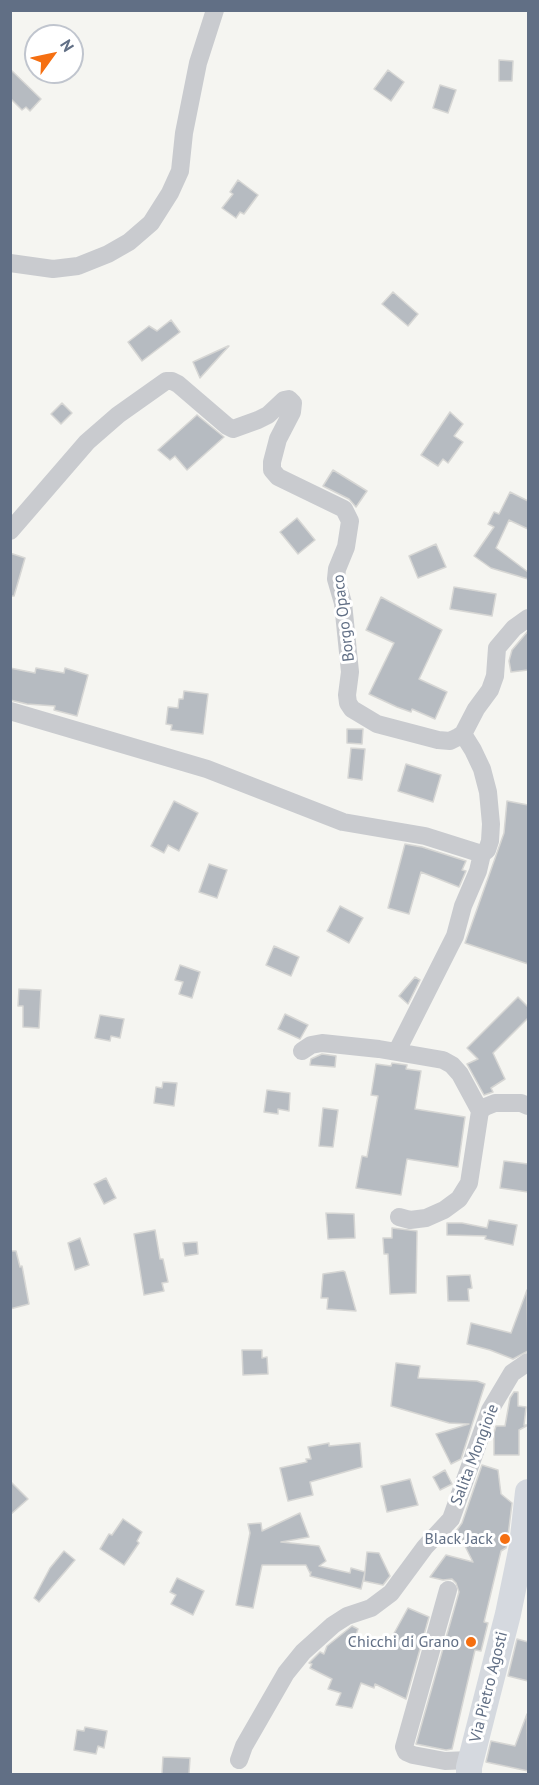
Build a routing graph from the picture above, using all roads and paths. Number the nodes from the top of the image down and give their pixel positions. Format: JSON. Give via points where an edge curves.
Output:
{"nodes":[{"id":1,"x":215,"y":10,"type":"edge"},
{"id":2,"x":10,"y":263,"type":"edge"},
{"id":3,"x":10,"y":531,"type":"edge"},
{"id":4,"x":528,"y":618,"type":"edge"},
{"id":5,"x":10,"y":711,"type":"edge"},
{"id":6,"x":463,"y":734,"type":"junction"},
{"id":7,"x":482,"y":854,"type":"junction"},
{"id":8,"x":302,"y":1051,"type":"dead end"},
{"id":9,"x":397,"y":1051,"type":"junction"},
{"id":10,"x":528,"y":1106,"type":"edge"},
{"id":11,"x":480,"y":1111,"type":"junction"},
{"id":12,"x":399,"y":1217,"type":"dead end"},
{"id":13,"x":528,"y":1362,"type":"edge"},
{"id":14,"x":528,"y":1492,"type":"edge"},
{"id":15,"x":448,"y":1590,"type":"dead end"},
{"id":16,"x":518,"y":1612,"type":"edge"},
{"id":17,"x":239,"y":1760,"type":"dead end"},
{"id":18,"x":470,"y":1767,"type":"edge"}],
"edges":[{"from":1,"to":2,"type":"street","via":[[198,63],[180,171],[151,223],[129,242],[78,266],[53,269]]},
{"from":3,"to":6,"type":"street","name":"Borgo Opaco","via":[[87,442],[166,381],[178,384],[233,429],[268,415],[289,399],[292,412],[278,439],[272,470],[278,477],[344,509],[350,521],[336,579],[343,603],[350,672],[348,703],[377,724],[438,740],[450,741]]},
{"from":4,"to":6,"type":"street","via":[[497,648],[490,690]]},
{"from":5,"to":7,"type":"street","via":[[207,769],[343,822],[425,836]]},
{"from":6,"to":7,"type":"street","via":[[482,770],[488,792],[490,841]]},
{"from":7,"to":9,"type":"street","via":[[455,936]]},
{"from":8,"to":9,"type":"street","via":[[322,1043]]},
{"from":9,"to":11,"type":"street","via":[[452,1065]]},
{"from":10,"to":11,"type":"street","via":[[495,1103]]},
{"from":11,"to":12,"type":"street","via":[[469,1183],[459,1199],[426,1218]]},
{"from":13,"to":17,"type":"street","name":"Salita Mongioie","via":[[512,1373],[490,1410],[450,1519],[391,1593],[333,1625],[303,1652],[286,1673]]},
{"from":14,"to":16,"type":"main road","name":"Via Pietro Agosti"},
{"from":15,"to":18,"type":"street","via":[[404,1747],[413,1755]]},
{"from":16,"to":18,"type":"main road","name":"Via Pietro Agosti"}]}
